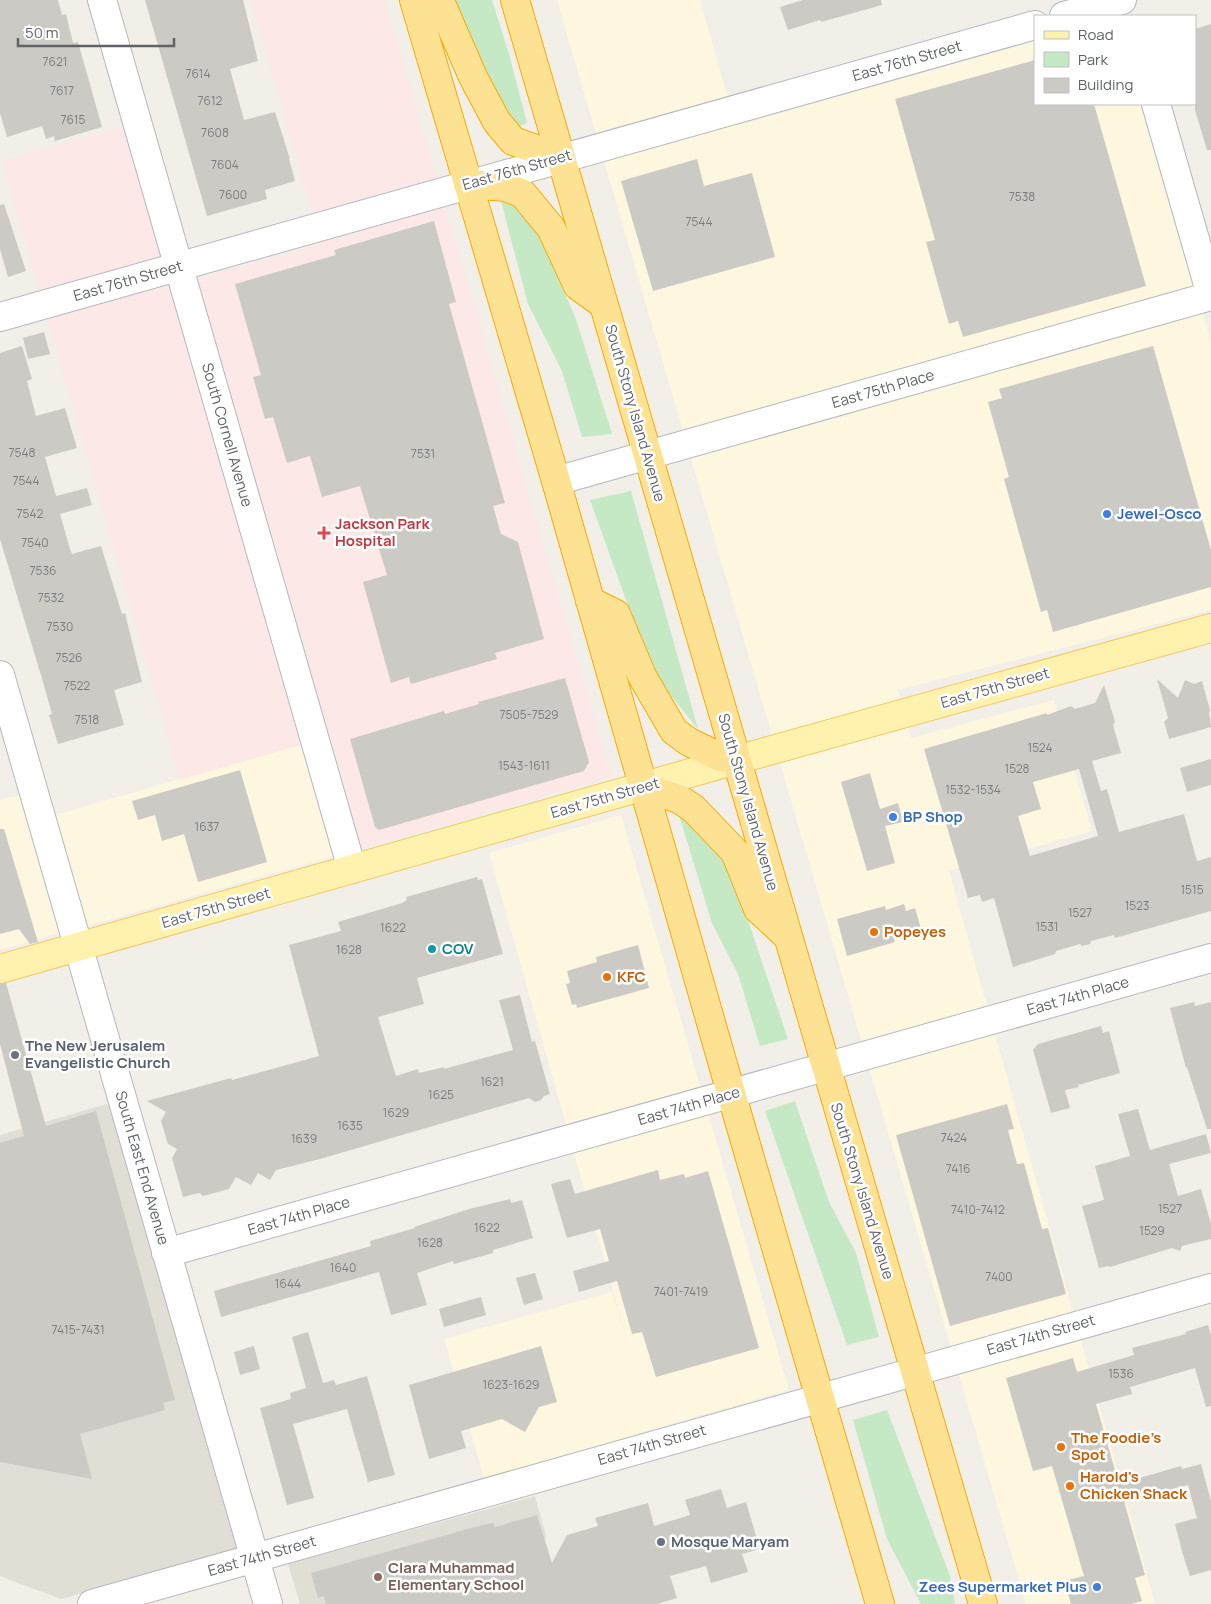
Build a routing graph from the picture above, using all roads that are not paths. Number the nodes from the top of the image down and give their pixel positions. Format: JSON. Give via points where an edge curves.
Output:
{"nodes":[{"id":1,"x":102,"y":0,"type":"edge"},
{"id":2,"x":414,"y":0,"type":"edge"},
{"id":3,"x":432,"y":0,"type":"edge"},
{"id":4,"x":515,"y":0,"type":"edge"},
{"id":5,"x":1122,"y":0,"type":"edge"},
{"id":6,"x":1126,"y":0,"type":"edge"},
{"id":7,"x":1068,"y":15,"type":"edge"},
{"id":8,"x":1130,"y":15,"type":"edge"},
{"id":9,"x":1034,"y":24,"type":"edge"},
{"id":10,"x":1156,"y":105,"type":"edge"},
{"id":11,"x":561,"y":158,"type":"junction"},
{"id":12,"x":468,"y":184,"type":"junction"},
{"id":13,"x":178,"y":266,"type":"junction"},
{"id":14,"x":1211,"y":295,"type":"edge"},
{"id":15,"x":603,"y":304,"type":"junction"},
{"id":16,"x":0,"y":317,"type":"edge"},
{"id":17,"x":648,"y":456,"type":"junction"},
{"id":18,"x":556,"y":481,"type":"junction"},
{"id":19,"x":590,"y":601,"type":"junction"},
{"id":20,"x":1211,"y":628,"type":"edge"},
{"id":21,"x":0,"y":675,"type":"edge"},
{"id":22,"x":736,"y":760,"type":"junction"},
{"id":23,"x":643,"y":787,"type":"junction"},
{"id":24,"x":352,"y":869,"type":"junction"},
{"id":25,"x":787,"y":936,"type":"junction"},
{"id":26,"x":78,"y":947,"type":"junction"},
{"id":27,"x":1211,"y":958,"type":"edge"},
{"id":28,"x":0,"y":969,"type":"edge"},
{"id":29,"x":825,"y":1067,"type":"junction"},
{"id":30,"x":731,"y":1094,"type":"junction"},
{"id":31,"x":166,"y":1253,"type":"junction"},
{"id":32,"x":1211,"y":1288,"type":"edge"},
{"id":33,"x":915,"y":1371,"type":"junction"},
{"id":34,"x":821,"y":1398,"type":"junction"},
{"id":35,"x":255,"y":1558,"type":"junction"},
{"id":36,"x":92,"y":1604,"type":"edge"},
{"id":37,"x":268,"y":1604,"type":"edge"},
{"id":38,"x":880,"y":1604,"type":"edge"},
{"id":39,"x":983,"y":1604,"type":"edge"}],
"edges":[{"from":1,"to":13,"type":"street","name":"South Cornell Avenue"},
{"from":2,"to":12,"type":"highway"},
{"from":3,"to":11,"type":"highway","via":[[443,8],[497,122],[513,141]]},
{"from":4,"to":11,"type":"highway","name":"South Stony Island Avenue"},
{"from":5,"to":7,"type":"street"},
{"from":6,"to":8,"type":"street"},
{"from":9,"to":11,"type":"street","name":"East 76th Street"},
{"from":10,"to":14,"type":"street"},
{"from":11,"to":12,"type":"street","name":"East 76th Street"},
{"from":11,"to":15,"type":"highway","name":"South Stony Island Avenue"},
{"from":12,"to":13,"type":"street","name":"East 76th Street"},
{"from":12,"to":15,"type":"highway","via":[[506,187],[522,194],[551,228],[578,286]]},
{"from":12,"to":18,"type":"highway"},
{"from":13,"to":16,"type":"street","name":"East 76th Street"},
{"from":13,"to":24,"type":"street","name":"South Cornell Avenue"},
{"from":14,"to":17,"type":"street","name":"East 75th Place"},
{"from":15,"to":17,"type":"highway","name":"South Stony Island Avenue"},
{"from":17,"to":18,"type":"street","name":"East 75th Place"},
{"from":17,"to":22,"type":"highway","name":"South Stony Island Avenue"},
{"from":18,"to":19,"type":"highway"},
{"from":19,"to":22,"type":"highway","via":[[616,614],[642,676],[674,732],[720,757]]},
{"from":19,"to":23,"type":"highway"},
{"from":20,"to":22,"type":"main road","name":"East 75th Street"},
{"from":21,"to":26,"type":"street","name":"South East End Avenue"},
{"from":22,"to":23,"type":"main road","name":"East 75th Street"},
{"from":22,"to":25,"type":"highway","name":"South Stony Island Avenue"},
{"from":23,"to":24,"type":"main road","name":"East 75th Street"},
{"from":23,"to":25,"type":"highway","via":[[679,799],[694,809],[735,852],[758,909]]},
{"from":23,"to":30,"type":"highway"},
{"from":24,"to":26,"type":"main road","name":"East 75th Street"},
{"from":25,"to":29,"type":"highway","name":"South Stony Island Avenue"},
{"from":26,"to":28,"type":"main road","name":"East 75th Street"},
{"from":26,"to":31,"type":"street","name":"South East End Avenue"},
{"from":27,"to":29,"type":"street","name":"East 74th Place"},
{"from":29,"to":30,"type":"street","name":"East 74th Place"},
{"from":29,"to":33,"type":"highway","name":"South Stony Island Avenue"},
{"from":30,"to":31,"type":"street","name":"East 74th Place"},
{"from":30,"to":34,"type":"highway"},
{"from":31,"to":35,"type":"street","name":"South East End Avenue"},
{"from":32,"to":33,"type":"street","name":"East 74th Street"},
{"from":33,"to":34,"type":"street","name":"East 74th Street"},
{"from":33,"to":39,"type":"highway","name":"South Stony Island Avenue"},
{"from":34,"to":35,"type":"street","name":"East 74th Street"},
{"from":34,"to":38,"type":"highway"},
{"from":35,"to":36,"type":"street","name":"East 74th Street"},
{"from":35,"to":37,"type":"street","name":"South East End Avenue"}]}
